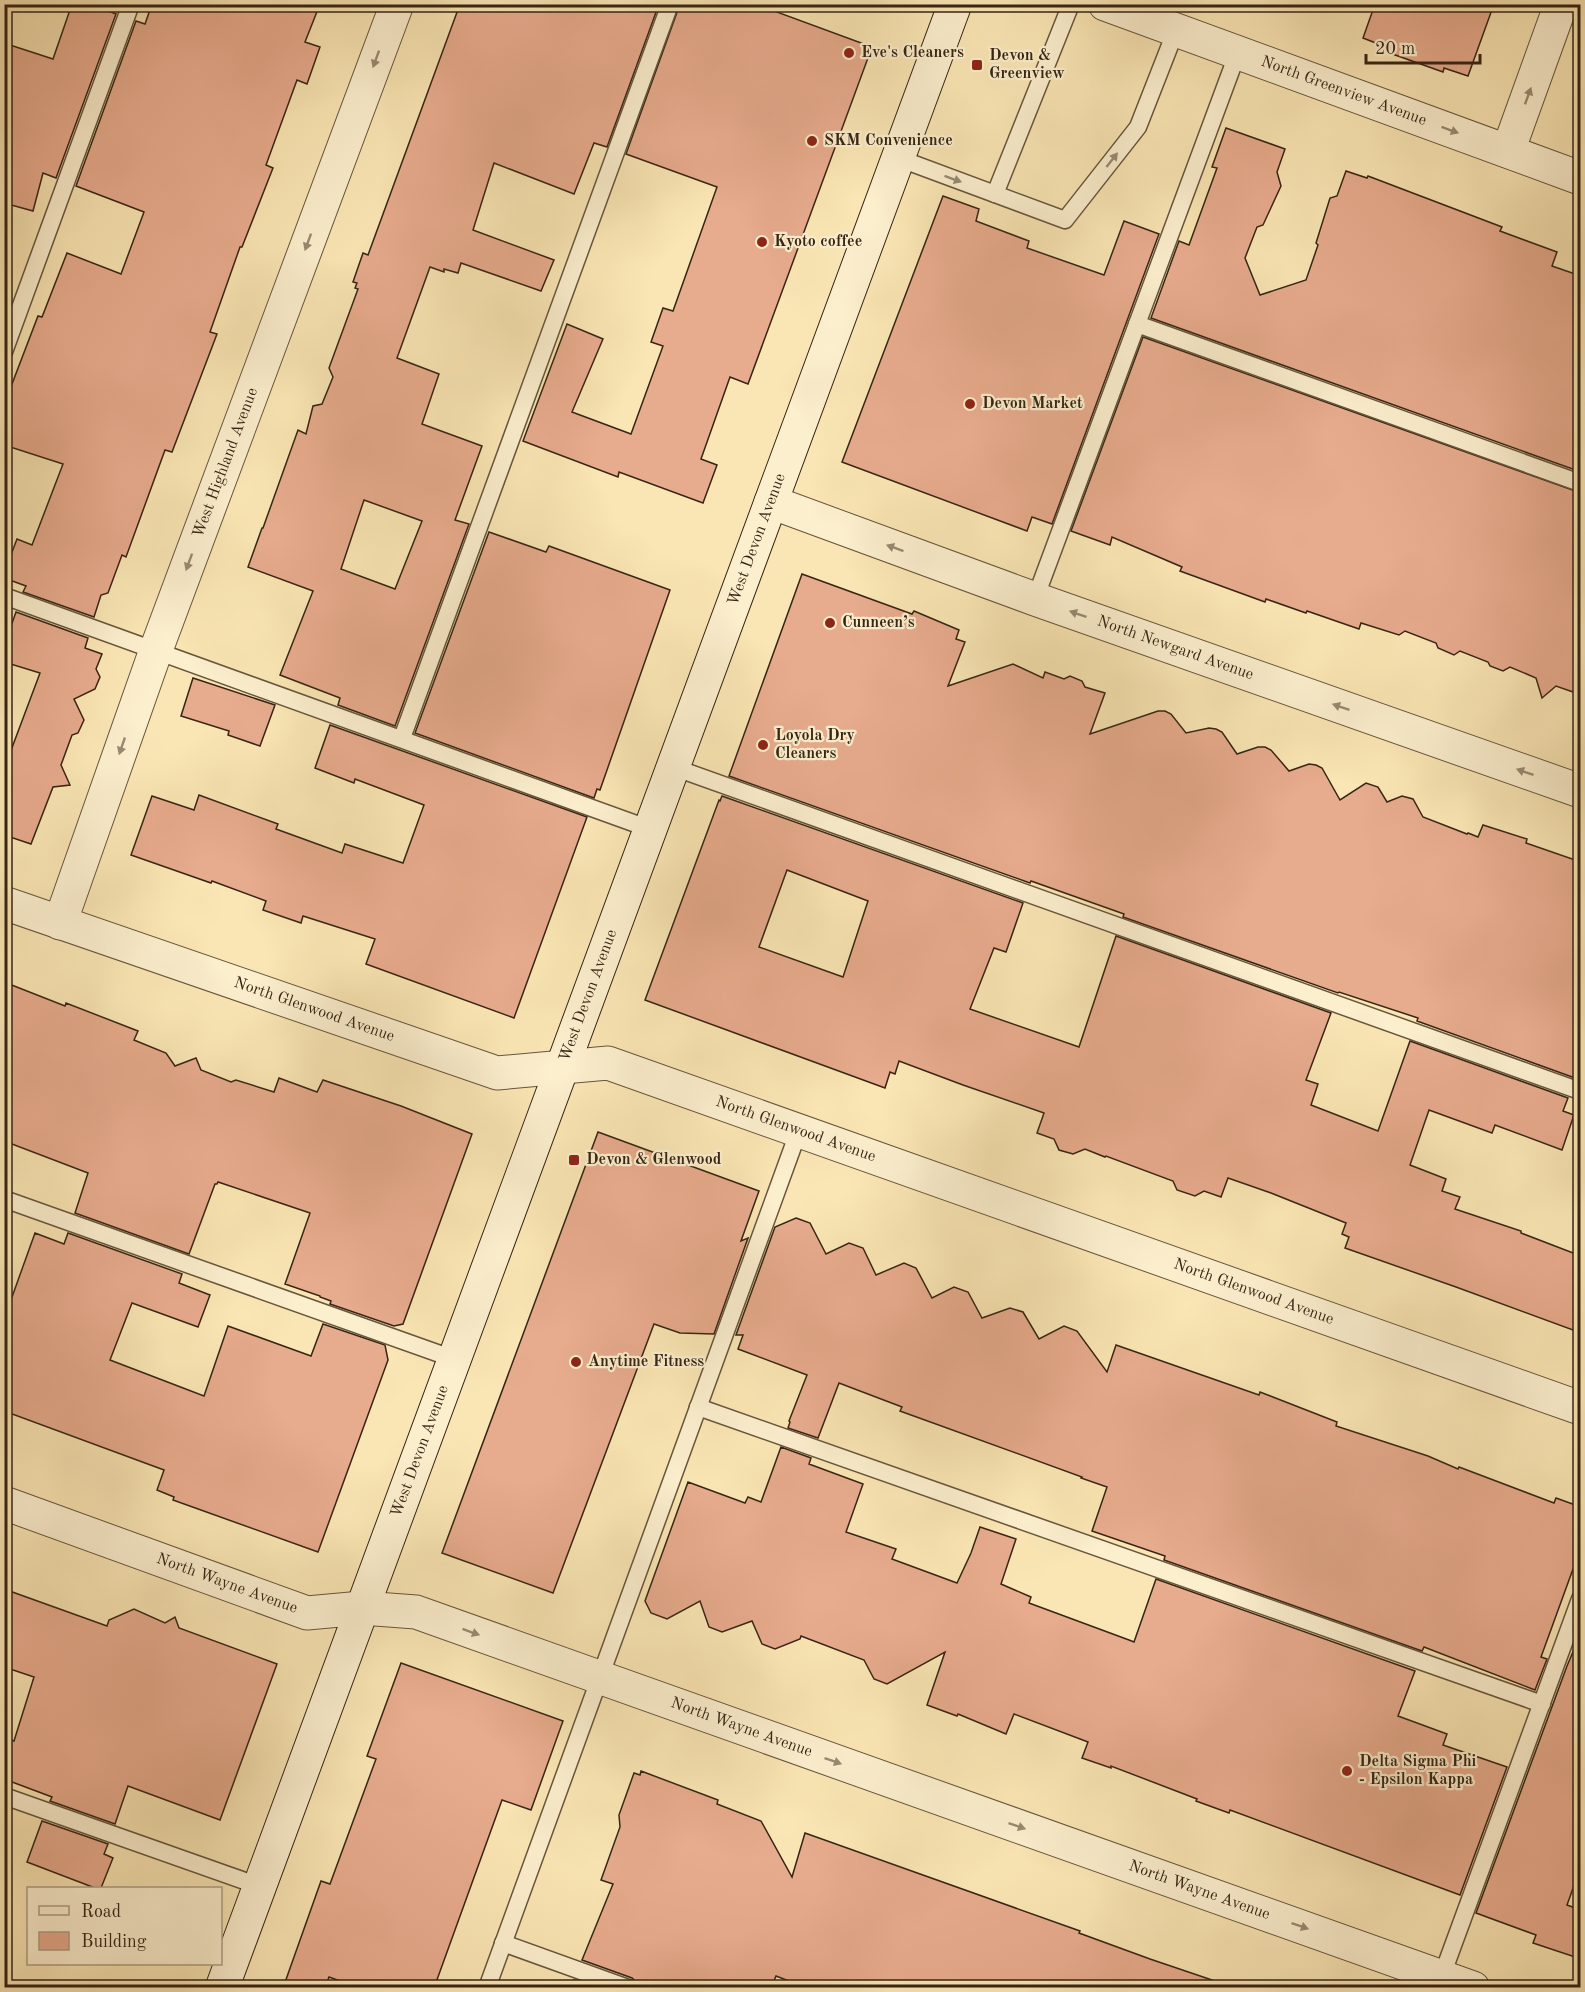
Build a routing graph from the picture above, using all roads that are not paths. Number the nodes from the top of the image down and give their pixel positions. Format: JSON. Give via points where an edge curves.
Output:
{"nodes":[{"id":1,"x":130,"y":4,"type":"edge"},
{"id":2,"x":397,"y":4,"type":"edge"},
{"id":3,"x":670,"y":4,"type":"edge"},
{"id":4,"x":955,"y":4,"type":"edge"},
{"id":5,"x":1071,"y":4,"type":"edge"},
{"id":6,"x":1105,"y":4,"type":"edge"},
{"id":7,"x":1561,"y":4,"type":"edge"},
{"id":8,"x":1176,"y":30,"type":"junction"},
{"id":9,"x":1238,"y":52,"type":"junction"},
{"id":10,"x":1508,"y":151,"type":"junction"},
{"id":11,"x":898,"y":158,"type":"junction"},
{"id":12,"x":1581,"y":178,"type":"edge"},
{"id":13,"x":995,"y":194,"type":"junction"},
{"id":14,"x":1137,"y":324,"type":"junction"},
{"id":15,"x":4,"y":352,"type":"edge"},
{"id":16,"x":1581,"y":483,"type":"edge"},
{"id":17,"x":771,"y":502,"type":"junction"},
{"id":18,"x":4,"y":596,"type":"edge"},
{"id":19,"x":1035,"y":599,"type":"junction"},
{"id":20,"x":156,"y":650,"type":"junction"},
{"id":21,"x":402,"y":738,"type":"junction"},
{"id":22,"x":673,"y":767,"type":"junction"},
{"id":23,"x":1581,"y":791,"type":"edge"},
{"id":24,"x":650,"y":829,"type":"junction"},
{"id":25,"x":4,"y":903,"type":"edge"},
{"id":26,"x":60,"y":923,"type":"junction"},
{"id":27,"x":561,"y":1067,"type":"junction"},
{"id":28,"x":1581,"y":1091,"type":"edge"},
{"id":29,"x":799,"y":1130,"type":"junction"},
{"id":30,"x":4,"y":1198,"type":"edge"},
{"id":31,"x":454,"y":1359,"type":"junction"},
{"id":32,"x":698,"y":1407,"type":"junction"},
{"id":33,"x":1581,"y":1408,"type":"edge"},
{"id":34,"x":4,"y":1503,"type":"edge"},
{"id":35,"x":1581,"y":1599,"type":"edge"},
{"id":36,"x":362,"y":1608,"type":"junction"},
{"id":37,"x":600,"y":1679,"type":"junction"},
{"id":38,"x":1542,"y":1704,"type":"junction"},
{"id":39,"x":4,"y":1796,"type":"edge"},
{"id":40,"x":259,"y":1886,"type":"junction"},
{"id":41,"x":503,"y":1944,"type":"junction"},
{"id":42,"x":1439,"y":1982,"type":"edge"},
{"id":43,"x":222,"y":1988,"type":"edge"},
{"id":44,"x":487,"y":1988,"type":"edge"},
{"id":45,"x":628,"y":1988,"type":"edge"},
{"id":46,"x":1473,"y":1988,"type":"edge"}],
"edges":[{"from":1,"to":15,"type":"lane"},
{"from":2,"to":20,"type":"street","name":"West Highland Avenue","one_way":true},
{"from":3,"to":21,"type":"lane"},
{"from":4,"to":11,"type":"street","name":"West Devon Avenue"},
{"from":5,"to":13,"type":"lane"},
{"from":6,"to":8,"type":"street","name":"North Greenview Avenue"},
{"from":10,"to":7,"type":"street","one_way":true},
{"from":8,"to":9,"type":"street","name":"North Greenview Avenue"},
{"from":13,"to":8,"type":"lane","one_way":true,"via":[[1065,220],[1138,127]]},
{"from":9,"to":10,"type":"street","name":"North Greenview Avenue","one_way":true},
{"from":9,"to":14,"type":"lane"},
{"from":10,"to":12,"type":"street","name":"North Greenview Avenue"},
{"from":11,"to":13,"type":"lane","one_way":true},
{"from":11,"to":17,"type":"street","name":"West Devon Avenue"},
{"from":14,"to":16,"type":"lane"},
{"from":14,"to":19,"type":"lane"},
{"from":19,"to":17,"type":"street","name":"North Newgard Avenue","one_way":true},
{"from":17,"to":22,"type":"street","name":"West Devon Avenue"},
{"from":18,"to":20,"type":"lane"},
{"from":23,"to":19,"type":"street","name":"North Newgard Avenue","one_way":true},
{"from":20,"to":21,"type":"lane"},
{"from":20,"to":26,"type":"street","name":"West Highland Avenue","one_way":true},
{"from":21,"to":24,"type":"lane"},
{"from":22,"to":24,"type":"street","name":"West Devon Avenue"},
{"from":22,"to":28,"type":"lane"},
{"from":24,"to":27,"type":"street","name":"West Devon Avenue"},
{"from":25,"to":26,"type":"street","name":"North Glenwood Avenue"},
{"from":26,"to":27,"type":"street","name":"North Glenwood Avenue","via":[[497,1073]]},
{"from":27,"to":29,"type":"street","name":"North Glenwood Avenue","via":[[608,1063]]},
{"from":27,"to":31,"type":"street","name":"West Devon Avenue"},
{"from":29,"to":32,"type":"lane"},
{"from":29,"to":33,"type":"street","name":"North Glenwood Avenue"},
{"from":30,"to":31,"type":"lane"},
{"from":31,"to":36,"type":"street","name":"West Devon Avenue"},
{"from":32,"to":37,"type":"lane"},
{"from":32,"to":38,"type":"lane"},
{"from":34,"to":36,"type":"street","name":"North Wayne Avenue","via":[[307,1613]]},
{"from":35,"to":38,"type":"lane"},
{"from":36,"to":37,"type":"street","name":"North Wayne Avenue","one_way":true,"via":[[416,1612]]},
{"from":36,"to":40,"type":"street","name":"West Devon Avenue"},
{"from":37,"to":41,"type":"lane"},
{"from":37,"to":42,"type":"street","name":"North Wayne Avenue","one_way":true},
{"from":38,"to":42,"type":"lane"},
{"from":39,"to":40,"type":"lane"},
{"from":40,"to":43,"type":"street","name":"West Devon Avenue"},
{"from":41,"to":44,"type":"lane"},
{"from":41,"to":45,"type":"lane"},
{"from":42,"to":46,"type":"street","name":"North Wayne Avenue"}]}
